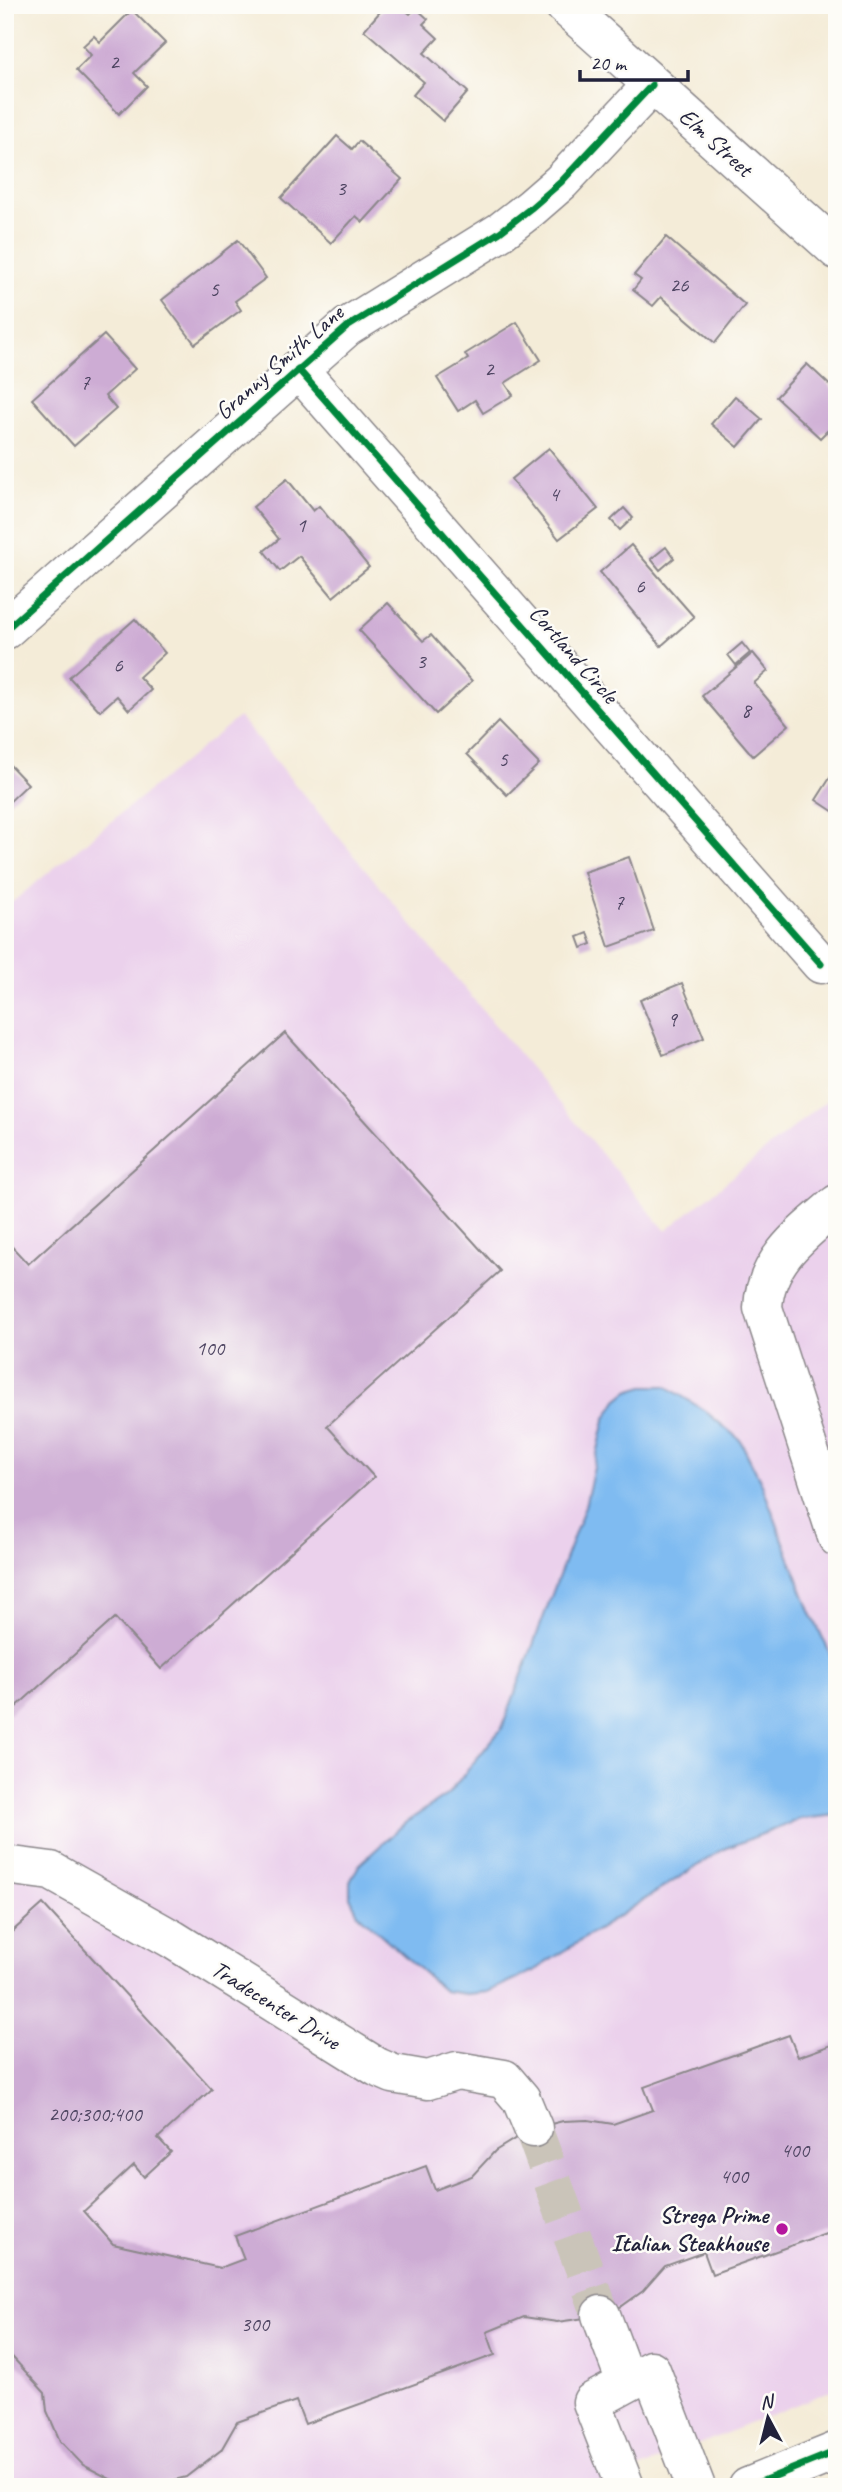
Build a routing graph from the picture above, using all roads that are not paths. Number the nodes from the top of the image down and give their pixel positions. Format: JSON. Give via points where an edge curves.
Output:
{"nodes":[{"id":1,"x":564,"y":5,"type":"edge"},
{"id":2,"x":652,"y":85,"type":"junction"},
{"id":3,"x":837,"y":250,"type":"edge"},
{"id":4,"x":298,"y":369,"type":"junction"},
{"id":5,"x":5,"y":630,"type":"edge"},
{"id":6,"x":821,"y":964,"type":"dead end"},
{"id":7,"x":837,"y":1204,"type":"edge"},
{"id":8,"x":802,"y":1424,"type":"junction"},
{"id":9,"x":837,"y":1451,"type":"edge"},
{"id":10,"x":837,"y":1538,"type":"edge"},
{"id":11,"x":5,"y":1865,"type":"edge"},
{"id":12,"x":533,"y":2128,"type":"tunnel mouth"},
{"id":13,"x":601,"y":2315,"type":"tunnel mouth"},
{"id":14,"x":639,"y":2376,"type":"junction"},
{"id":15,"x":837,"y":2451,"type":"edge"},
{"id":16,"x":625,"y":2487,"type":"edge"},
{"id":17,"x":696,"y":2487,"type":"edge"},
{"id":18,"x":748,"y":2487,"type":"edge"}],
"edges":[{"from":1,"to":2,"type":"street","name":"Elm Street"},
{"from":2,"to":3,"type":"street","name":"Elm Street"},
{"from":2,"to":4,"type":"street","name":"Granny Smith Lane","via":[[531,208],[500,232],[366,312]]},
{"from":4,"to":5,"type":"street","name":"Granny Smith Lane"},
{"from":4,"to":6,"type":"street","name":"Cortland Circle"},
{"from":7,"to":8,"type":"street","via":[[786,1250],[764,1289],[765,1321]]},
{"from":8,"to":9,"type":"street"},
{"from":8,"to":10,"type":"street"},
{"from":11,"to":12,"type":"street","name":"Tradecenter Drive","via":[[51,1871],[393,2074],[428,2080],[457,2071],[504,2079],[521,2098]]},
{"from":13,"to":14,"type":"street"},
{"from":14,"to":16,"type":"street","via":[[592,2402]]},
{"from":14,"to":17,"type":"street"},
{"from":15,"to":18,"type":"street"}]}
